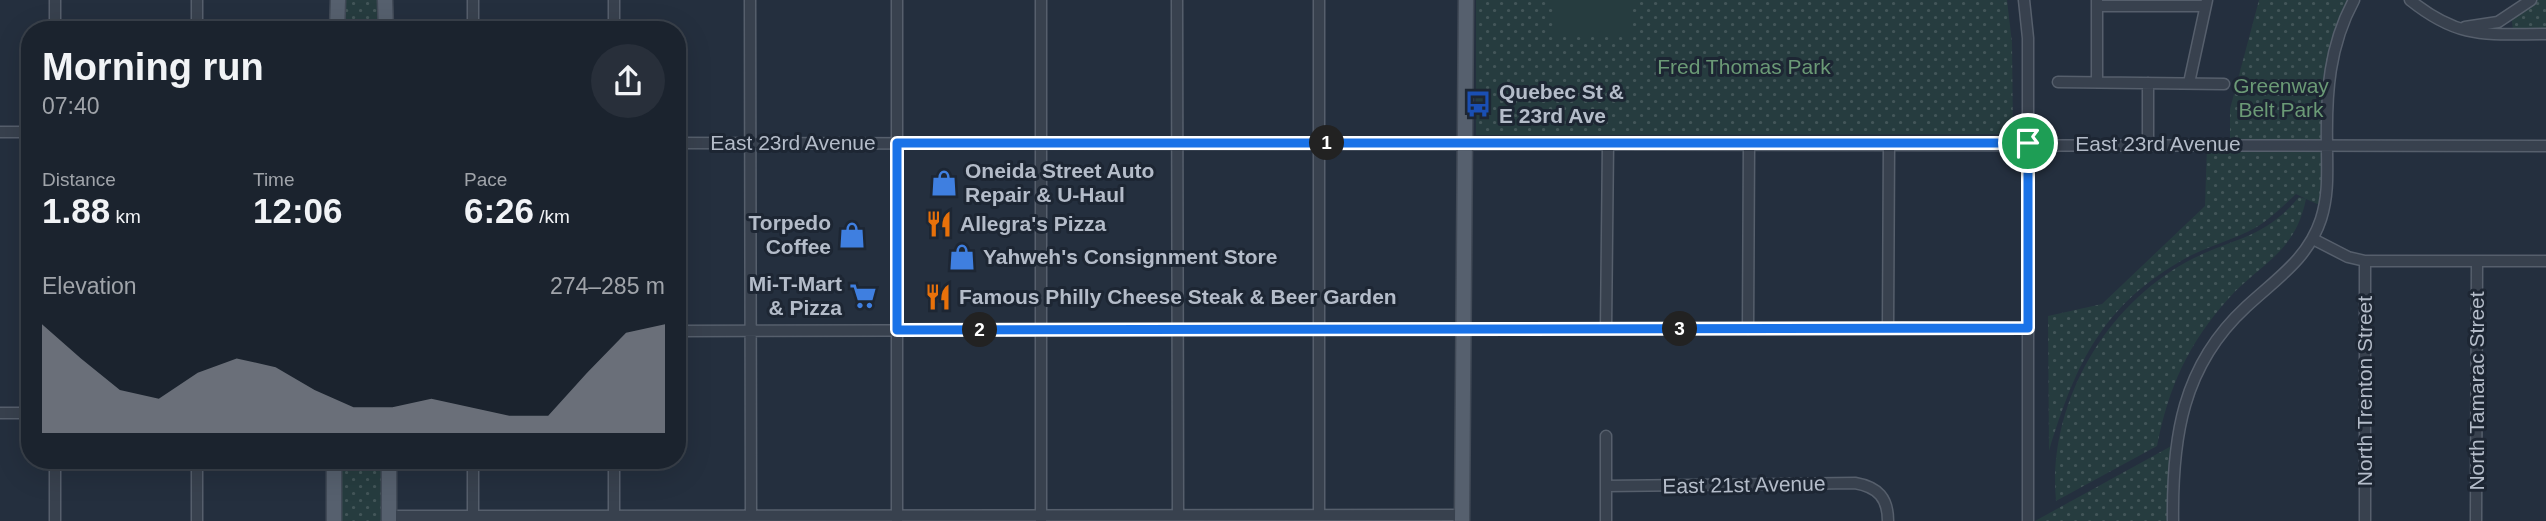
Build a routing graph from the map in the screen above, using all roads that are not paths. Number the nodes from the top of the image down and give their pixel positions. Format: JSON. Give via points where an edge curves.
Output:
{"nodes":[{"id":1,"x":55,"y":0,"type":"edge"},
{"id":2,"x":197,"y":0,"type":"edge"},
{"id":3,"x":338,"y":0,"type":"edge"},
{"id":4,"x":385,"y":0,"type":"edge"},
{"id":5,"x":473,"y":0,"type":"edge"},
{"id":6,"x":614,"y":0,"type":"edge"},
{"id":7,"x":750,"y":0,"type":"edge"},
{"id":8,"x":897,"y":0,"type":"edge"},
{"id":9,"x":1041,"y":0,"type":"edge"},
{"id":10,"x":1177,"y":0,"type":"edge"},
{"id":11,"x":1319,"y":0,"type":"edge"},
{"id":12,"x":1466,"y":0,"type":"edge"},
{"id":13,"x":2024,"y":0,"type":"edge"},
{"id":14,"x":2354,"y":0,"type":"edge"},
{"id":15,"x":2410,"y":0,"type":"edge"},
{"id":16,"x":2530,"y":0,"type":"edge"},
{"id":17,"x":2097,"y":3,"type":"edge"},
{"id":18,"x":2206,"y":3,"type":"edge"},
{"id":19,"x":2511,"y":15,"type":"junction"},
{"id":20,"x":55,"y":21,"type":"edge"},
{"id":21,"x":197,"y":21,"type":"edge"},
{"id":22,"x":337,"y":21,"type":"edge"},
{"id":23,"x":386,"y":21,"type":"edge"},
{"id":24,"x":473,"y":21,"type":"edge"},
{"id":25,"x":614,"y":21,"type":"edge"},
{"id":26,"x":2452,"y":28,"type":"junction"},
{"id":27,"x":2517,"y":34,"type":"junction"},
{"id":28,"x":2546,"y":34,"type":"edge"},
{"id":29,"x":2058,"y":82,"type":"dead end"},
{"id":30,"x":2097,"y":82,"type":"junction"},
{"id":31,"x":2148,"y":83,"type":"junction"},
{"id":32,"x":2189,"y":83,"type":"junction"},
{"id":33,"x":2224,"y":84,"type":"dead end"},
{"id":34,"x":0,"y":132,"type":"edge"},
{"id":35,"x":21,"y":132,"type":"edge"},
{"id":36,"x":686,"y":143,"type":"edge"},
{"id":37,"x":750,"y":143,"type":"junction"},
{"id":38,"x":897,"y":143,"type":"junction"},
{"id":39,"x":1041,"y":143,"type":"junction"},
{"id":40,"x":1177,"y":143,"type":"junction"},
{"id":41,"x":1319,"y":143,"type":"junction"},
{"id":42,"x":1465,"y":143,"type":"junction"},
{"id":43,"x":1608,"y":143,"type":"junction"},
{"id":44,"x":1749,"y":143,"type":"junction"},
{"id":45,"x":1889,"y":143,"type":"junction"},
{"id":46,"x":2028,"y":143,"type":"junction"},
{"id":47,"x":2148,"y":144,"type":"junction"},
{"id":48,"x":2326,"y":145,"type":"junction"},
{"id":49,"x":2546,"y":146,"type":"edge"},
{"id":50,"x":2313,"y":239,"type":"junction"},
{"id":51,"x":2365,"y":261,"type":"junction"},
{"id":52,"x":2477,"y":261,"type":"junction"},
{"id":53,"x":2546,"y":261,"type":"edge"},
{"id":54,"x":1888,"y":328,"type":"junction"},
{"id":55,"x":2028,"y":328,"type":"junction"},
{"id":56,"x":1606,"y":329,"type":"junction"},
{"id":57,"x":1748,"y":329,"type":"junction"},
{"id":58,"x":897,"y":330,"type":"junction"},
{"id":59,"x":1041,"y":330,"type":"junction"},
{"id":60,"x":1177,"y":330,"type":"junction"},
{"id":61,"x":1318,"y":330,"type":"junction"},
{"id":62,"x":1464,"y":330,"type":"junction"},
{"id":63,"x":686,"y":331,"type":"edge"},
{"id":64,"x":750,"y":331,"type":"junction"},
{"id":65,"x":0,"y":413,"type":"edge"},
{"id":66,"x":21,"y":413,"type":"edge"},
{"id":67,"x":1606,"y":436,"type":"dead end"},
{"id":68,"x":55,"y":469,"type":"edge"},
{"id":69,"x":197,"y":469,"type":"edge"},
{"id":70,"x":334,"y":469,"type":"edge"},
{"id":71,"x":389,"y":469,"type":"edge"},
{"id":72,"x":473,"y":469,"type":"edge"},
{"id":73,"x":614,"y":469,"type":"edge"},
{"id":74,"x":1606,"y":486,"type":"junction"},
{"id":75,"x":1178,"y":515,"type":"junction"},
{"id":76,"x":1319,"y":515,"type":"junction"},
{"id":77,"x":473,"y":516,"type":"junction"},
{"id":78,"x":751,"y":518,"type":"edge"},
{"id":79,"x":897,"y":518,"type":"edge"},
{"id":80,"x":1041,"y":518,"type":"edge"},
{"id":81,"x":1462,"y":518,"type":"edge"},
{"id":82,"x":389,"y":519,"type":"edge"},
{"id":83,"x":614,"y":519,"type":"edge"},
{"id":84,"x":55,"y":521,"type":"edge"},
{"id":85,"x":197,"y":521,"type":"edge"},
{"id":86,"x":334,"y":521,"type":"edge"},
{"id":87,"x":1606,"y":521,"type":"edge"},
{"id":88,"x":1888,"y":521,"type":"edge"},
{"id":89,"x":2028,"y":521,"type":"edge"},
{"id":90,"x":2172,"y":521,"type":"edge"},
{"id":91,"x":2365,"y":521,"type":"edge"},
{"id":92,"x":2476,"y":521,"type":"edge"}],
"edges":[{"from":1,"to":20,"type":"street"},
{"from":2,"to":21,"type":"street"},
{"from":3,"to":22,"type":"main road"},
{"from":4,"to":23,"type":"main road"},
{"from":5,"to":24,"type":"street"},
{"from":6,"to":25,"type":"street"},
{"from":7,"to":37,"type":"street"},
{"from":8,"to":38,"type":"street"},
{"from":9,"to":39,"type":"street"},
{"from":10,"to":40,"type":"street"},
{"from":11,"to":41,"type":"street"},
{"from":12,"to":42,"type":"main road"},
{"from":13,"to":46,"type":"street"},
{"from":14,"to":48,"type":"street","via":[[2332,60]]},
{"from":15,"to":26,"type":"street"},
{"from":16,"to":19,"type":"street"},
{"from":17,"to":18,"type":"street"},
{"from":17,"to":30,"type":"street"},
{"from":18,"to":32,"type":"street"},
{"from":19,"to":26,"type":"street","via":[[2484,25]]},
{"from":19,"to":27,"type":"street"},
{"from":26,"to":27,"type":"street","via":[[2478,34]]},
{"from":27,"to":28,"type":"street"},
{"from":29,"to":30,"type":"street"},
{"from":30,"to":31,"type":"street"},
{"from":31,"to":32,"type":"street"},
{"from":31,"to":47,"type":"street"},
{"from":32,"to":33,"type":"street"},
{"from":34,"to":35,"type":"street"},
{"from":36,"to":37,"type":"street","name":"East 23rd Avenue"},
{"from":37,"to":38,"type":"street","name":"East 23rd Avenue"},
{"from":37,"to":64,"type":"street"},
{"from":38,"to":39,"type":"street","name":"East 23rd Avenue"},
{"from":38,"to":58,"type":"street"},
{"from":39,"to":40,"type":"street","name":"East 23rd Avenue"},
{"from":39,"to":59,"type":"street"},
{"from":40,"to":41,"type":"street","name":"East 23rd Avenue"},
{"from":40,"to":60,"type":"street"},
{"from":41,"to":42,"type":"street","name":"East 23rd Avenue"},
{"from":41,"to":61,"type":"street"},
{"from":42,"to":43,"type":"street","name":"East 23rd Avenue"},
{"from":42,"to":62,"type":"main road"},
{"from":43,"to":44,"type":"street","name":"East 23rd Avenue"},
{"from":43,"to":56,"type":"street"},
{"from":44,"to":45,"type":"street","name":"East 23rd Avenue"},
{"from":44,"to":57,"type":"street"},
{"from":45,"to":46,"type":"street","name":"East 23rd Avenue"},
{"from":45,"to":54,"type":"street"},
{"from":46,"to":47,"type":"street","name":"East 23rd Avenue"},
{"from":46,"to":55,"type":"street"},
{"from":47,"to":48,"type":"street","name":"East 23rd Avenue"},
{"from":48,"to":49,"type":"street","name":"East 23rd Avenue"},
{"from":48,"to":50,"type":"street","via":[[2325,202]]},
{"from":50,"to":51,"type":"street"},
{"from":50,"to":90,"type":"street","via":[[2286,274],[2225,330],[2190,387],[2175,444]]},
{"from":51,"to":52,"type":"street"},
{"from":51,"to":91,"type":"street","name":"North Trenton Street"},
{"from":52,"to":53,"type":"street"},
{"from":52,"to":92,"type":"street","name":"North Tamarac Street"},
{"from":54,"to":55,"type":"street"},
{"from":54,"to":57,"type":"street"},
{"from":55,"to":89,"type":"street"},
{"from":56,"to":57,"type":"street"},
{"from":56,"to":62,"type":"street"},
{"from":58,"to":59,"type":"street"},
{"from":58,"to":64,"type":"street"},
{"from":58,"to":79,"type":"street"},
{"from":59,"to":60,"type":"street"},
{"from":59,"to":80,"type":"street"},
{"from":60,"to":61,"type":"street"},
{"from":60,"to":75,"type":"street"},
{"from":61,"to":62,"type":"street"},
{"from":61,"to":76,"type":"street"},
{"from":62,"to":81,"type":"main road"},
{"from":63,"to":64,"type":"street"},
{"from":64,"to":78,"type":"street"},
{"from":65,"to":66,"type":"street"},
{"from":67,"to":74,"type":"street"},
{"from":68,"to":84,"type":"street"},
{"from":69,"to":85,"type":"street"},
{"from":70,"to":86,"type":"main road"},
{"from":71,"to":82,"type":"main road"},
{"from":72,"to":77,"type":"street"},
{"from":73,"to":83,"type":"street"},
{"from":74,"to":87,"type":"street"},
{"from":74,"to":88,"type":"street","name":"East 21st Avenue","via":[[1855,484],[1879,492],[1887,505]]},
{"from":75,"to":76,"type":"street"},
{"from":75,"to":80,"type":"street"},
{"from":76,"to":81,"type":"street"},
{"from":77,"to":82,"type":"street"},
{"from":77,"to":83,"type":"street"},
{"from":78,"to":79,"type":"street"},
{"from":78,"to":83,"type":"street"},
{"from":79,"to":80,"type":"street"}]}
